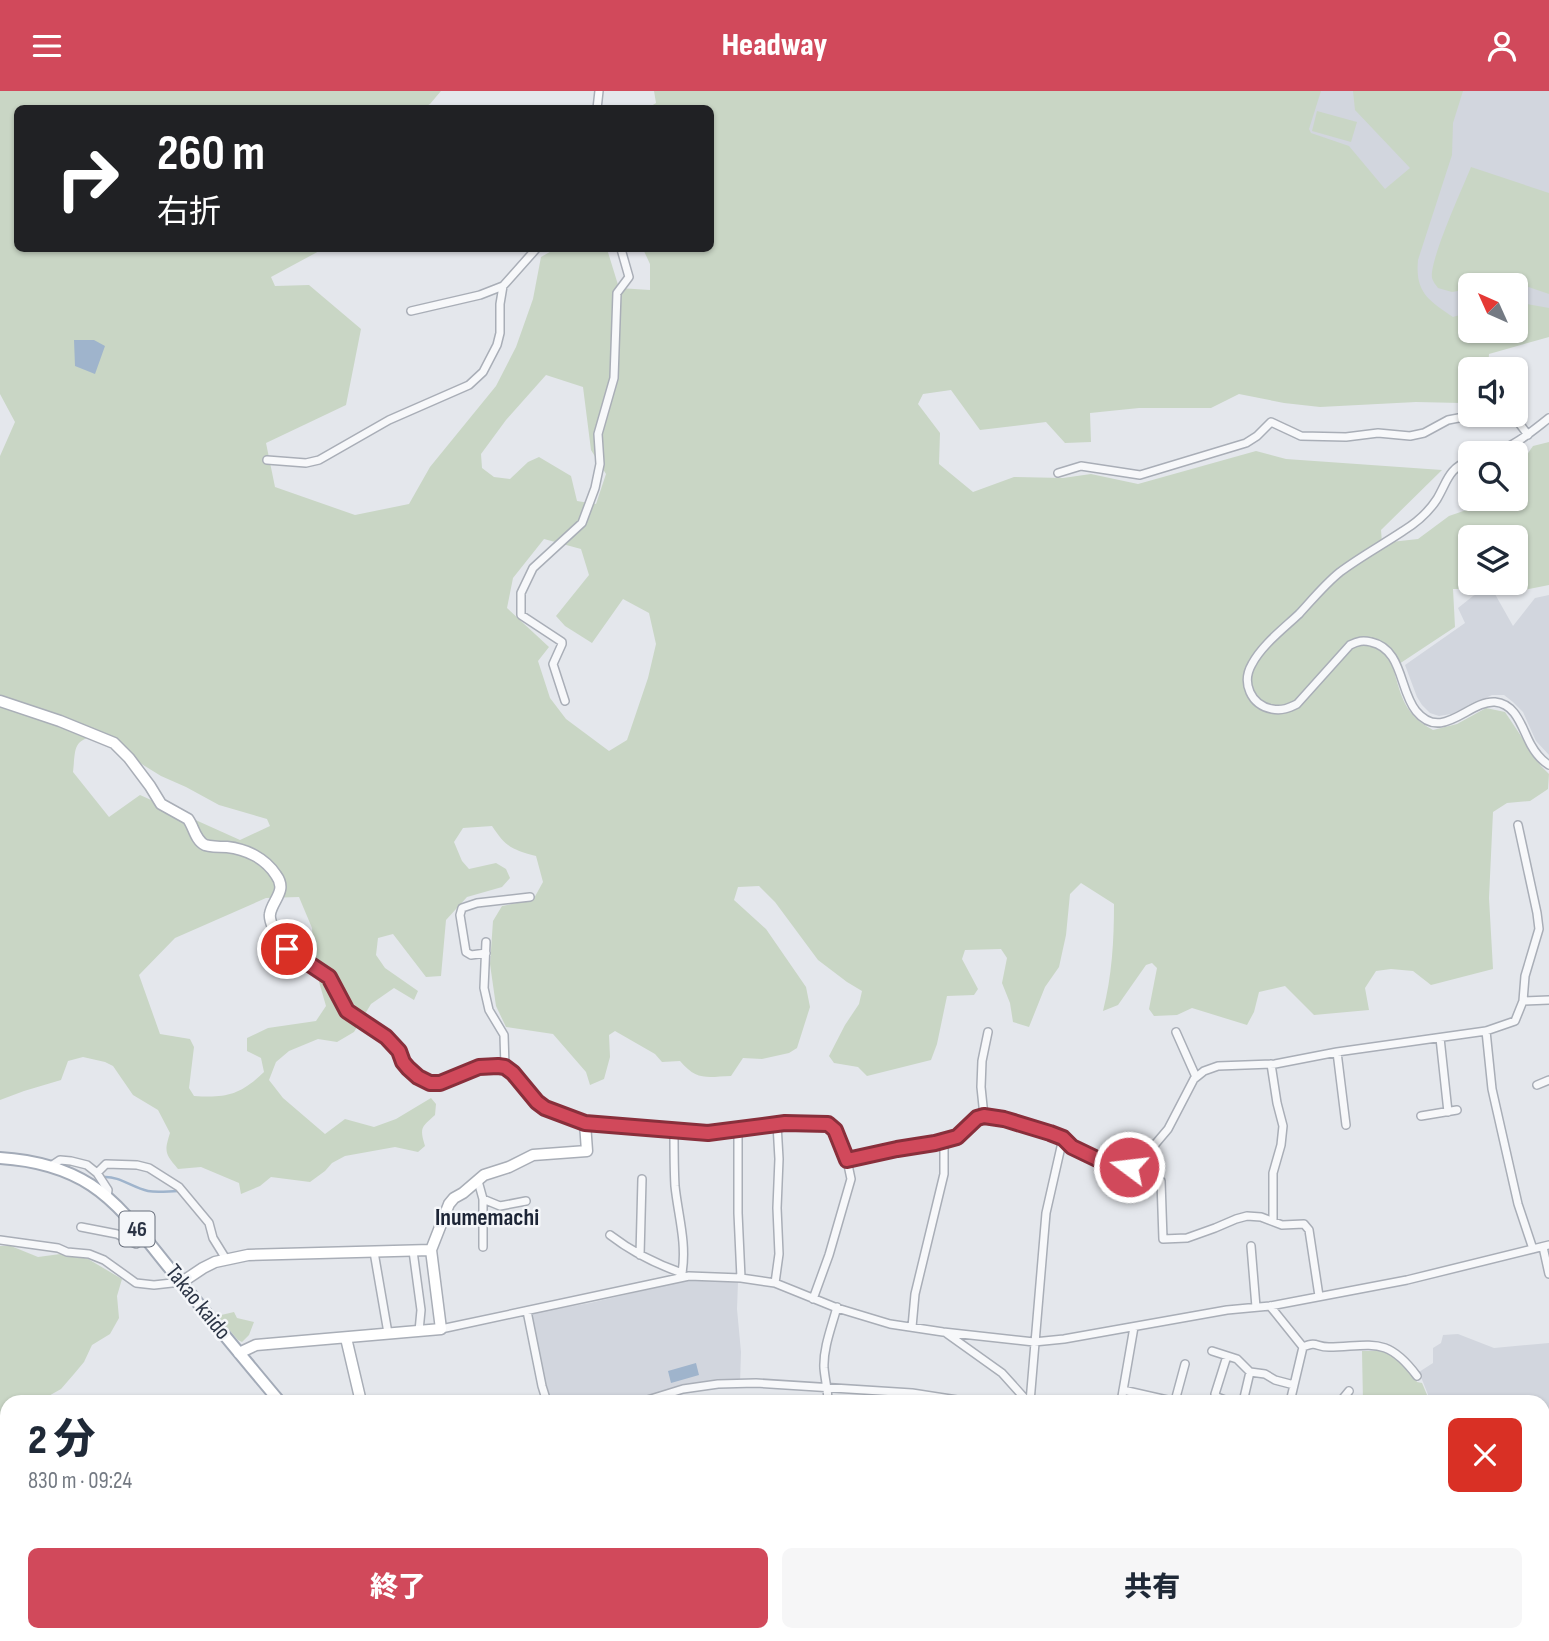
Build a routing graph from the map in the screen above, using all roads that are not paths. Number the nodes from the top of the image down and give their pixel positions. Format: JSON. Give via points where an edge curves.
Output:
{"nodes":[{"id":1,"x":533,"y":252,"type":"edge"},
{"id":2,"x":622,"y":252,"type":"edge"},
{"id":3,"x":503,"y":286,"type":"junction"},
{"id":4,"x":411,"y":311,"type":"dead end"},
{"id":5,"x":1458,"y":418,"type":"edge"},
{"id":6,"x":1549,"y":418,"type":"edge"},
{"id":7,"x":1522,"y":427,"type":"edge"},
{"id":8,"x":1528,"y":435,"type":"junction"},
{"id":9,"x":1519,"y":441,"type":"edge"},
{"id":10,"x":267,"y":460,"type":"dead end"},
{"id":11,"x":1458,"y":466,"type":"edge"},
{"id":12,"x":1058,"y":473,"type":"dead end"},
{"id":13,"x":0,"y":701,"type":"edge"},
{"id":14,"x":565,"y":701,"type":"dead end"},
{"id":15,"x":1549,"y":765,"type":"edge"},
{"id":16,"x":1518,"y":825,"type":"dead end"},
{"id":17,"x":530,"y":897,"type":"dead end"},
{"id":18,"x":486,"y":942,"type":"dead end"},
{"id":19,"x":486,"y":953,"type":"junction"},
{"id":20,"x":1549,"y":1000,"type":"edge"},
{"id":21,"x":1523,"y":1001,"type":"junction"},
{"id":22,"x":1486,"y":1031,"type":"junction"},
{"id":23,"x":988,"y":1032,"type":"dead end"},
{"id":24,"x":1176,"y":1033,"type":"dead end"},
{"id":25,"x":1440,"y":1038,"type":"junction"},
{"id":26,"x":1337,"y":1052,"type":"junction"},
{"id":27,"x":1271,"y":1064,"type":"junction"},
{"id":28,"x":505,"y":1067,"type":"junction"},
{"id":29,"x":1196,"y":1077,"type":"junction"},
{"id":30,"x":1549,"y":1080,"type":"edge"},
{"id":31,"x":1537,"y":1085,"type":"dead end"},
{"id":32,"x":1457,"y":1110,"type":"dead end"},
{"id":33,"x":1448,"y":1112,"type":"junction"},
{"id":34,"x":984,"y":1116,"type":"junction"},
{"id":35,"x":1421,"y":1117,"type":"dead end"},
{"id":36,"x":585,"y":1123,"type":"junction"},
{"id":37,"x":777,"y":1124,"type":"junction"},
{"id":38,"x":1346,"y":1125,"type":"dead end"},
{"id":39,"x":738,"y":1129,"type":"junction"},
{"id":40,"x":674,"y":1131,"type":"junction"},
{"id":41,"x":1063,"y":1138,"type":"junction"},
{"id":42,"x":944,"y":1141,"type":"junction"},
{"id":43,"x":864,"y":1157,"type":"junction"},
{"id":44,"x":0,"y":1158,"type":"edge"},
{"id":45,"x":847,"y":1160,"type":"junction"},
{"id":46,"x":51,"y":1166,"type":"junction"},
{"id":47,"x":1140,"y":1170,"type":"junction"},
{"id":48,"x":97,"y":1173,"type":"junction"},
{"id":49,"x":851,"y":1179,"type":"junction"},
{"id":50,"x":478,"y":1181,"type":"junction"},
{"id":51,"x":639,"y":1184,"type":"dead end"},
{"id":52,"x":107,"y":1197,"type":"junction"},
{"id":53,"x":483,"y":1199,"type":"junction"},
{"id":54,"x":526,"y":1201,"type":"dead end"},
{"id":55,"x":1273,"y":1221,"type":"junction"},
{"id":56,"x":81,"y":1227,"type":"dead end"},
{"id":57,"x":610,"y":1235,"type":"dead end"},
{"id":58,"x":145,"y":1238,"type":"junction"},
{"id":59,"x":0,"y":1240,"type":"edge"},
{"id":60,"x":1251,"y":1246,"type":"dead end"},
{"id":61,"x":1546,"y":1246,"type":"edge"},
{"id":62,"x":483,"y":1247,"type":"dead end"},
{"id":63,"x":1533,"y":1249,"type":"junction"},
{"id":64,"x":413,"y":1251,"type":"junction"},
{"id":65,"x":431,"y":1251,"type":"junction"},
{"id":66,"x":373,"y":1252,"type":"junction"},
{"id":67,"x":640,"y":1255,"type":"junction"},
{"id":68,"x":226,"y":1259,"type":"junction"},
{"id":69,"x":1549,"y":1274,"type":"edge"},
{"id":70,"x":682,"y":1275,"type":"junction"},
{"id":71,"x":741,"y":1277,"type":"junction"},
{"id":72,"x":181,"y":1282,"type":"junction"},
{"id":73,"x":775,"y":1283,"type":"junction"},
{"id":74,"x":1319,"y":1296,"type":"junction"},
{"id":75,"x":813,"y":1299,"type":"junction"},
{"id":76,"x":1270,"y":1306,"type":"junction"},
{"id":77,"x":836,"y":1307,"type":"junction"},
{"id":78,"x":1255,"y":1307,"type":"junction"},
{"id":79,"x":527,"y":1311,"type":"junction"},
{"id":80,"x":912,"y":1327,"type":"junction"},
{"id":81,"x":1134,"y":1327,"type":"junction"},
{"id":82,"x":441,"y":1329,"type":"junction"},
{"id":83,"x":419,"y":1331,"type":"junction"},
{"id":84,"x":943,"y":1332,"type":"junction"},
{"id":85,"x":388,"y":1333,"type":"junction"},
{"id":86,"x":346,"y":1338,"type":"junction"},
{"id":87,"x":1034,"y":1342,"type":"junction"},
{"id":88,"x":1303,"y":1347,"type":"junction"},
{"id":89,"x":1212,"y":1352,"type":"dead end"},
{"id":90,"x":239,"y":1353,"type":"junction"},
{"id":91,"x":1227,"y":1356,"type":"junction"},
{"id":92,"x":1185,"y":1364,"type":"dead end"},
{"id":93,"x":1250,"y":1372,"type":"junction"},
{"id":94,"x":1417,"y":1375,"type":"dead end"},
{"id":95,"x":1294,"y":1384,"type":"junction"},
{"id":96,"x":828,"y":1389,"type":"junction"},
{"id":97,"x":1123,"y":1390,"type":"junction"},
{"id":98,"x":1349,"y":1391,"type":"dead end"},
{"id":99,"x":274,"y":1395,"type":"edge"},
{"id":100,"x":359,"y":1395,"type":"edge"},
{"id":101,"x":545,"y":1395,"type":"edge"},
{"id":102,"x":660,"y":1395,"type":"edge"},
{"id":103,"x":828,"y":1395,"type":"edge"},
{"id":104,"x":925,"y":1395,"type":"edge"},
{"id":105,"x":1022,"y":1395,"type":"edge"},
{"id":106,"x":1030,"y":1395,"type":"edge"},
{"id":107,"x":1122,"y":1395,"type":"edge"},
{"id":108,"x":1142,"y":1395,"type":"edge"},
{"id":109,"x":1177,"y":1395,"type":"edge"},
{"id":110,"x":1215,"y":1395,"type":"edge"},
{"id":111,"x":1245,"y":1395,"type":"edge"},
{"id":112,"x":1292,"y":1395,"type":"edge"},
{"id":113,"x":1346,"y":1395,"type":"edge"}],
"edges":[{"from":1,"to":3,"type":"street"},
{"from":2,"to":14,"type":"street","via":[[629,277],[617,293],[614,378],[598,434],[596,488],[582,523],[533,568],[521,593],[521,615],[562,642],[552,664]]},
{"from":3,"to":4,"type":"street"},
{"from":3,"to":10,"type":"street","via":[[497,345],[483,372],[469,385],[389,420],[319,460]]},
{"from":5,"to":12,"type":"street","via":[[1410,436],[1301,436],[1271,422],[1246,443],[1140,475],[1081,466]]},
{"from":6,"to":8,"type":"street"},
{"from":7,"to":8,"type":"street"},
{"from":8,"to":9,"type":"street"},
{"from":11,"to":15,"type":"street","via":[[1422,517],[1339,573],[1264,648],[1251,665],[1247,684],[1262,706],[1289,709],[1350,645],[1365,640],[1391,654],[1411,702],[1422,716],[1445,722],[1490,702],[1502,704],[1516,714],[1531,746]]},
{"from":13,"to":28,"type":"main road","via":[[114,743],[161,804],[188,819],[203,843],[251,853],[263,862],[280,881],[280,893],[270,913],[281,942],[329,977],[347,1011],[386,1037],[418,1077],[435,1084],[479,1067]]},
{"from":16,"to":21,"type":"street","via":[[1539,929]]},
{"from":17,"to":19,"type":"street","via":[[462,908],[466,952]]},
{"from":18,"to":19,"type":"street"},
{"from":19,"to":28,"type":"street","via":[[484,988],[489,1010],[504,1035]]},
{"from":20,"to":21,"type":"street"},
{"from":21,"to":22,"type":"street","via":[[1514,1021]]},
{"from":22,"to":25,"type":"street"},
{"from":22,"to":63,"type":"street","via":[[1492,1089]]},
{"from":23,"to":34,"type":"street","via":[[982,1061]]},
{"from":24,"to":29,"type":"street"},
{"from":25,"to":26,"type":"street"},
{"from":25,"to":33,"type":"street"},
{"from":26,"to":27,"type":"street"},
{"from":26,"to":38,"type":"street"},
{"from":27,"to":29,"type":"street","via":[[1218,1066]]},
{"from":27,"to":55,"type":"street","via":[[1283,1126],[1273,1173]]},
{"from":28,"to":36,"type":"main road","via":[[545,1108]]},
{"from":29,"to":47,"type":"street"},
{"from":30,"to":31,"type":"street"},
{"from":32,"to":33,"type":"street"},
{"from":33,"to":35,"type":"street"},
{"from":34,"to":41,"type":"street"},
{"from":34,"to":42,"type":"street"},
{"from":36,"to":40,"type":"street"},
{"from":36,"to":50,"type":"main road","via":[[587,1151],[534,1155]]},
{"from":37,"to":39,"type":"street"},
{"from":37,"to":45,"type":"street","via":[[828,1124]]},
{"from":37,"to":73,"type":"street","via":[[779,1254]]},
{"from":39,"to":40,"type":"street"},
{"from":39,"to":71,"type":"street"},
{"from":40,"to":70,"type":"street"},
{"from":41,"to":47,"type":"street","via":[[1097,1159]]},
{"from":41,"to":87,"type":"street","via":[[1046,1213]]},
{"from":42,"to":43,"type":"street"},
{"from":42,"to":80,"type":"street","via":[[944,1174],[915,1294]]},
{"from":43,"to":45,"type":"street"},
{"from":43,"to":49,"type":"street"},
{"from":44,"to":46,"type":"main road","name":"Takao kaido","number":"46"},
{"from":45,"to":49,"type":"street"},
{"from":46,"to":48,"type":"street","via":[[60,1160],[71,1161]]},
{"from":46,"to":52,"type":"main road","name":"Takao kaido","number":"46"},
{"from":47,"to":55,"type":"street","via":[[1161,1181],[1163,1239],[1187,1238],[1247,1216]]},
{"from":48,"to":52,"type":"street","via":[[108,1190]]},
{"from":48,"to":68,"type":"street","via":[[106,1164],[137,1165],[179,1187],[209,1223]]},
{"from":49,"to":75,"type":"street"},
{"from":50,"to":53,"type":"street"},
{"from":50,"to":65,"type":"main road","via":[[449,1204]]},
{"from":51,"to":67,"type":"street"},
{"from":52,"to":58,"type":"main road","name":"Takao kaido","number":"46"},
{"from":53,"to":54,"type":"street","via":[[500,1206]]},
{"from":53,"to":62,"type":"street"},
{"from":55,"to":74,"type":"street","via":[[1304,1224],[1309,1230]]},
{"from":56,"to":58,"type":"street","via":[[117,1234],[136,1244]]},
{"from":57,"to":67,"type":"street"},
{"from":58,"to":72,"type":"main road","name":"Takao kaido","number":"46"},
{"from":59,"to":72,"type":"street","via":[[89,1254],[136,1283]]},
{"from":60,"to":78,"type":"street"},
{"from":61,"to":63,"type":"street"},
{"from":61,"to":69,"type":"street"},
{"from":63,"to":74,"type":"street"},
{"from":64,"to":65,"type":"main road"},
{"from":64,"to":66,"type":"main road"},
{"from":64,"to":83,"type":"street","via":[[421,1310]]},
{"from":65,"to":82,"type":"main road"},
{"from":66,"to":68,"type":"main road"},
{"from":66,"to":85,"type":"street"},
{"from":67,"to":70,"type":"street"},
{"from":68,"to":72,"type":"main road"},
{"from":70,"to":71,"type":"street"},
{"from":70,"to":79,"type":"street"},
{"from":71,"to":73,"type":"street"},
{"from":72,"to":90,"type":"main road","name":"Takao kaido","number":"46"},
{"from":73,"to":75,"type":"street"},
{"from":74,"to":76,"type":"street"},
{"from":75,"to":77,"type":"street"},
{"from":76,"to":78,"type":"street"},
{"from":76,"to":88,"type":"street"},
{"from":77,"to":80,"type":"street"},
{"from":77,"to":96,"type":"street","via":[[825,1354]]},
{"from":78,"to":81,"type":"street"},
{"from":79,"to":82,"type":"street"},
{"from":79,"to":101,"type":"street"},
{"from":80,"to":84,"type":"street"},
{"from":81,"to":87,"type":"street"},
{"from":81,"to":97,"type":"street"},
{"from":82,"to":83,"type":"main road"},
{"from":83,"to":85,"type":"main road"},
{"from":84,"to":87,"type":"street"},
{"from":84,"to":105,"type":"street","via":[[1002,1373]]},
{"from":85,"to":86,"type":"main road"},
{"from":86,"to":90,"type":"main road","via":[[256,1345]]},
{"from":86,"to":100,"type":"main road"},
{"from":87,"to":106,"type":"street"},
{"from":88,"to":94,"type":"street","via":[[1361,1344],[1391,1349]]},
{"from":88,"to":95,"type":"street"},
{"from":89,"to":91,"type":"street"},
{"from":90,"to":99,"type":"main road","name":"Takao kaido","number":"46"},
{"from":91,"to":93,"type":"street"},
{"from":91,"to":110,"type":"street"},
{"from":92,"to":109,"type":"street"},
{"from":93,"to":95,"type":"street"},
{"from":93,"to":111,"type":"street"},
{"from":95,"to":112,"type":"street"},
{"from":96,"to":102,"type":"street","via":[[718,1384]]},
{"from":96,"to":103,"type":"street"},
{"from":96,"to":104,"type":"street"},
{"from":97,"to":107,"type":"street"},
{"from":97,"to":108,"type":"street"},
{"from":98,"to":113,"type":"street"}]}
